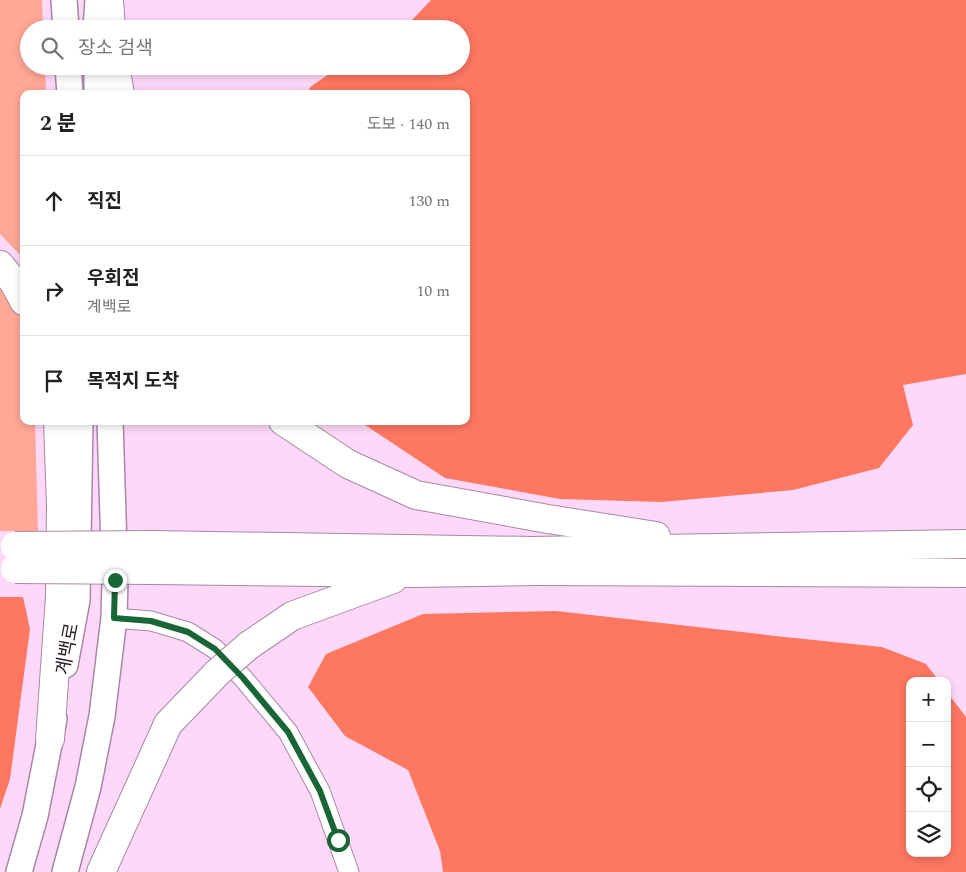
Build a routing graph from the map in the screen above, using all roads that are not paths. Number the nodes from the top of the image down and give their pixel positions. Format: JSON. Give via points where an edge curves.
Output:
{"nodes":[{"id":1,"x":64,"y":0,"type":"edge"},
{"id":2,"x":98,"y":0,"type":"edge"},
{"id":3,"x":109,"y":0,"type":"edge"},
{"id":4,"x":65,"y":20,"type":"edge"},
{"id":5,"x":97,"y":20,"type":"edge"},
{"id":6,"x":110,"y":20,"type":"edge"},
{"id":7,"x":69,"y":75,"type":"edge"},
{"id":8,"x":96,"y":75,"type":"edge"},
{"id":9,"x":117,"y":75,"type":"edge"},
{"id":10,"x":70,"y":90,"type":"edge"},
{"id":11,"x":97,"y":90,"type":"edge"},
{"id":12,"x":119,"y":90,"type":"edge"},
{"id":13,"x":0,"y":266,"type":"edge"},
{"id":14,"x":20,"y":294,"type":"edge"},
{"id":15,"x":58,"y":425,"type":"edge"},
{"id":16,"x":80,"y":425,"type":"edge"},
{"id":17,"x":110,"y":425,"type":"edge"},
{"id":18,"x":289,"y":425,"type":"edge"},
{"id":19,"x":966,"y":544,"type":"edge"},
{"id":20,"x":734,"y":547,"type":"junction"},
{"id":21,"x":8,"y":557,"type":"edge"},
{"id":22,"x":152,"y":558,"type":"junction"},
{"id":23,"x":413,"y":573,"type":"junction"},
{"id":24,"x":966,"y":573,"type":"edge"},
{"id":25,"x":114,"y":618,"type":"junction"},
{"id":26,"x":50,"y":739,"type":"junction"},
{"id":27,"x":19,"y":872,"type":"edge"},
{"id":28,"x":64,"y":872,"type":"edge"},
{"id":29,"x":101,"y":872,"type":"edge"},
{"id":30,"x":350,"y":872,"type":"edge"}],
"edges":[{"from":1,"to":4,"type":"main road"},
{"from":2,"to":5,"type":"main road"},
{"from":3,"to":6,"type":"highway"},
{"from":7,"to":10,"type":"main road"},
{"from":8,"to":11,"type":"main road"},
{"from":9,"to":12,"type":"highway"},
{"from":13,"to":14,"type":"highway"},
{"from":15,"to":26,"type":"highway","via":[[60,596]]},
{"from":16,"to":26,"type":"main road","name":"계백로","via":[[77,600]]},
{"from":17,"to":25,"type":"main road"},
{"from":18,"to":20,"type":"highway","via":[[348,464],[416,494],[548,519]]},
{"from":19,"to":20,"type":"highway"},
{"from":20,"to":22,"type":"highway"},
{"from":21,"to":22,"type":"highway","bridge":true},
{"from":22,"to":23,"type":"highway"},
{"from":23,"to":24,"type":"highway"},
{"from":23,"to":29,"type":"highway","bridge":true,"via":[[292,616],[248,646],[217,674],[168,724]]},
{"from":25,"to":28,"type":"main road","via":[[102,716],[88,788]]},
{"from":25,"to":30,"type":"street","via":[[151,621],[188,632],[215,649],[243,678],[288,732],[320,791]]},
{"from":26,"to":27,"type":"main road","name":"계백로","via":[[35,816]]}]}
